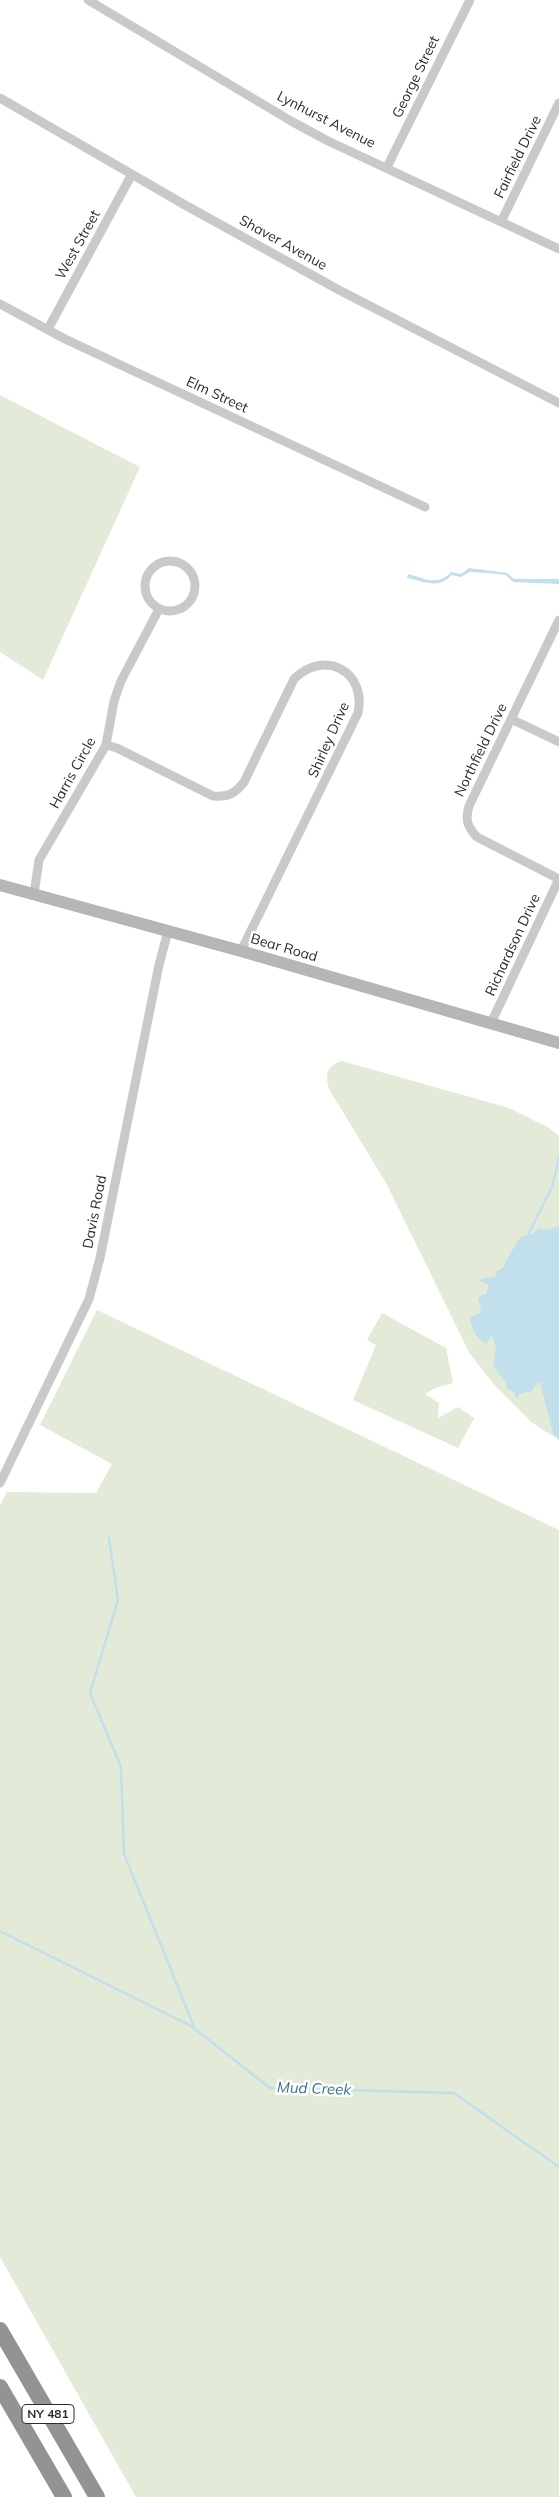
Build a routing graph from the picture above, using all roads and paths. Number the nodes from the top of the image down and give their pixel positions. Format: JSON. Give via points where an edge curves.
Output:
{"nodes":[{"id":1,"x":88,"y":0,"type":"edge"},
{"id":2,"x":470,"y":0,"type":"edge"},
{"id":3,"x":0,"y":98,"type":"edge"},
{"id":4,"x":559,"y":103,"type":"edge"},
{"id":5,"x":387,"y":167,"type":"junction"},
{"id":6,"x":132,"y":174,"type":"junction"},
{"id":7,"x":501,"y":222,"type":"junction"},
{"id":8,"x":559,"y":249,"type":"edge"},
{"id":9,"x":0,"y":304,"type":"edge"},
{"id":10,"x":48,"y":329,"type":"junction"},
{"id":11,"x":559,"y":403,"type":"edge"},
{"id":12,"x":425,"y":506,"type":"dead end"},
{"id":13,"x":159,"y":608,"type":"junction"},
{"id":14,"x":559,"y":620,"type":"edge"},
{"id":15,"x":511,"y":719,"type":"junction"},
{"id":16,"x":559,"y":742,"type":"edge"},
{"id":17,"x":106,"y":745,"type":"junction"},
{"id":18,"x":559,"y":879,"type":"edge"},
{"id":19,"x":0,"y":885,"type":"edge"},
{"id":20,"x":34,"y":894,"type":"junction"},
{"id":21,"x":168,"y":931,"type":"junction"},
{"id":22,"x":241,"y":951,"type":"junction"},
{"id":23,"x":491,"y":1023,"type":"junction"},
{"id":24,"x":559,"y":1043,"type":"edge"},
{"id":25,"x":0,"y":1483,"type":"edge"},
{"id":26,"x":0,"y":2330,"type":"edge"},
{"id":27,"x":0,"y":2387,"type":"edge"},
{"id":28,"x":64,"y":2497,"type":"edge"},
{"id":29,"x":97,"y":2497,"type":"edge"}],
"edges":[{"from":1,"to":5,"type":"street","name":"Lynhurst Avenue","via":[[291,121]]},
{"from":2,"to":5,"type":"street","name":"George Street"},
{"from":3,"to":6,"type":"street","name":"Shaver Avenue"},
{"from":4,"to":7,"type":"street","name":"Fairfield Drive"},
{"from":5,"to":7,"type":"street","name":"Lynhurst Avenue"},
{"from":6,"to":10,"type":"street","name":"West Street"},
{"from":6,"to":11,"type":"street","name":"Shaver Avenue","via":[[339,290]]},
{"from":7,"to":8,"type":"street","name":"Lynhurst Avenue"},
{"from":9,"to":10,"type":"street","name":"Elm Street"},
{"from":10,"to":12,"type":"street","name":"Elm Street"},
{"from":13,"to":13,"type":"street","via":[[178,610],[192,597],[193,578],[180,563],[161,562],[147,575],[146,594]]},
{"from":13,"to":17,"type":"street","name":"Harris Circle","via":[[121,680]]},
{"from":14,"to":15,"type":"street","name":"Northfield Drive"},
{"from":15,"to":16,"type":"street"},
{"from":15,"to":18,"type":"street","name":"Northfield Drive","via":[[469,806],[466,817],[469,828],[477,837]]},
{"from":17,"to":20,"type":"street","name":"Harris Circle","via":[[46,845],[39,860]]},
{"from":17,"to":22,"type":"street","name":"Shirley Drive","via":[[213,796],[226,797],[244,782],[294,679],[302,671],[324,664],[336,667],[351,677],[358,688],[358,713]]},
{"from":18,"to":23,"type":"street","name":"Richardson Drive"},
{"from":19,"to":20,"type":"main road","name":"Bear Road"},
{"from":20,"to":21,"type":"main road","name":"Bear Road"},
{"from":21,"to":22,"type":"main road","name":"Bear Road"},
{"from":21,"to":25,"type":"street","name":"Davis Road","via":[[89,1300]]},
{"from":22,"to":23,"type":"main road","name":"Bear Road"},
{"from":23,"to":24,"type":"main road","name":"Bear Road"},
{"from":26,"to":29,"type":"highway","number":"NY 481"},
{"from":27,"to":28,"type":"highway","number":"NY 481"}]}
